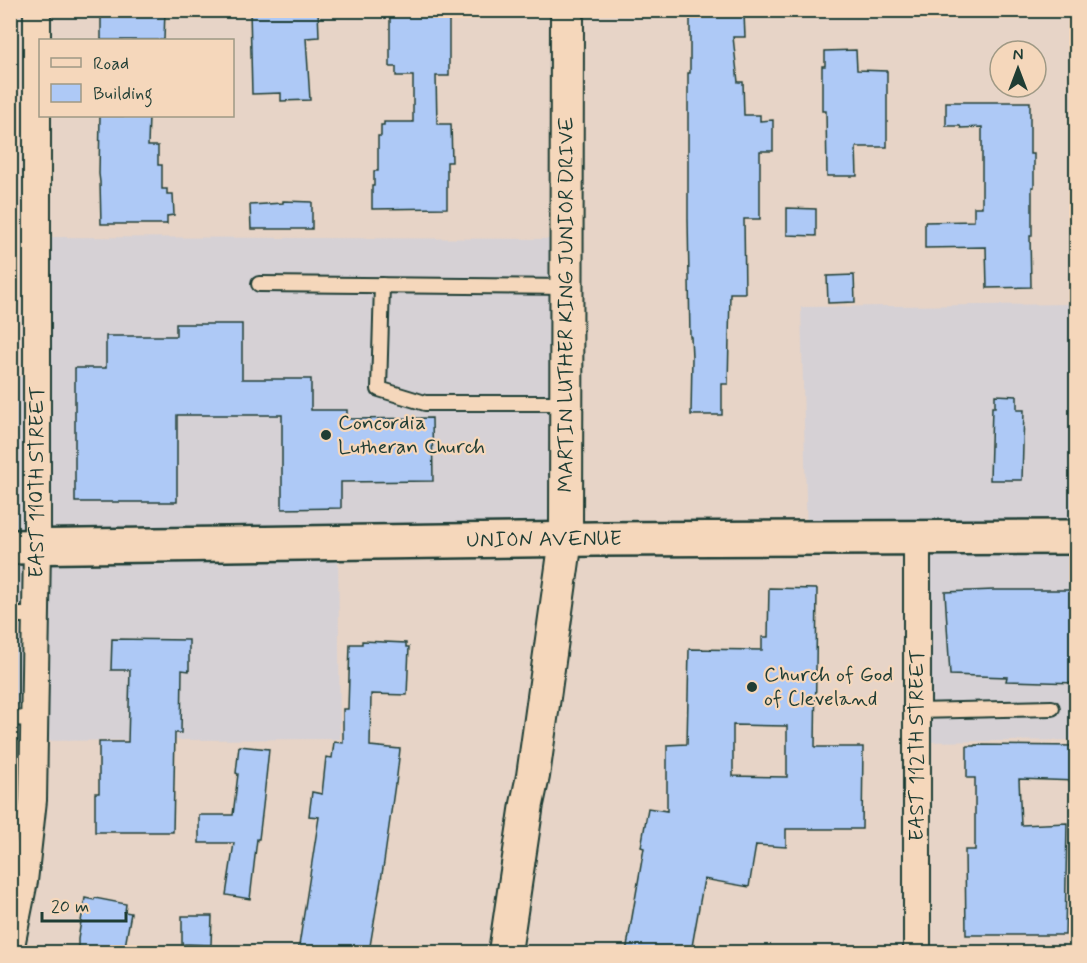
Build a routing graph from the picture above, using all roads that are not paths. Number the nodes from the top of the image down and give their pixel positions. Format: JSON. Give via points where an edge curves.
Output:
{"nodes":[{"id":1,"x":37,"y":10,"type":"edge"},
{"id":2,"x":567,"y":10,"type":"edge"},
{"id":3,"x":259,"y":284,"type":"dead end"},
{"id":4,"x":382,"y":285,"type":"junction"},
{"id":5,"x":566,"y":287,"type":"junction"},
{"id":6,"x":566,"y":403,"type":"junction"},
{"id":7,"x":1077,"y":537,"type":"edge"},
{"id":8,"x":917,"y":538,"type":"junction"},
{"id":9,"x":566,"y":539,"type":"junction"},
{"id":10,"x":24,"y":547,"type":"edge"},
{"id":11,"x":10,"y":615,"type":"edge"},
{"id":12,"x":36,"y":615,"type":"junction"},
{"id":13,"x":1052,"y":708,"type":"dead end"},
{"id":14,"x":917,"y":711,"type":"junction"},
{"id":15,"x":22,"y":719,"type":"edge"},
{"id":16,"x":10,"y":951,"type":"edge"},
{"id":17,"x":505,"y":952,"type":"edge"},
{"id":18,"x":917,"y":952,"type":"edge"}],
"edges":[{"from":1,"to":10,"type":"street","name":"EAST 110TH STREET"},
{"from":2,"to":5,"type":"street","name":"MARTIN LUTHER KING JUNIOR DRIVE"},
{"from":3,"to":4,"type":"lane"},
{"from":4,"to":5,"type":"lane"},
{"from":4,"to":6,"type":"lane","via":[[379,389],[425,403]]},
{"from":5,"to":6,"type":"street","name":"MARTIN LUTHER KING JUNIOR DRIVE"},
{"from":6,"to":9,"type":"street","name":"MARTIN LUTHER KING JUNIOR DRIVE"},
{"from":7,"to":8,"type":"main road","name":"UNION AVENUE"},
{"from":8,"to":9,"type":"main road","name":"UNION AVENUE"},
{"from":8,"to":14,"type":"street","name":"EAST 112TH STREET"},
{"from":9,"to":10,"type":"main road","name":"UNION AVENUE"},
{"from":9,"to":17,"type":"street","name":"MARTIN LUTHER KING JUNIOR DRIVE"},
{"from":10,"to":12,"type":"street","name":"EAST 110TH STREET"},
{"from":11,"to":12,"type":"lane"},
{"from":12,"to":15,"type":"street","name":"EAST 110TH STREET"},
{"from":13,"to":14,"type":"lane"},
{"from":14,"to":18,"type":"street","name":"EAST 112TH STREET"},
{"from":15,"to":16,"type":"street","name":"EAST 110TH STREET","via":[[33,800],[24,881]]}]}
